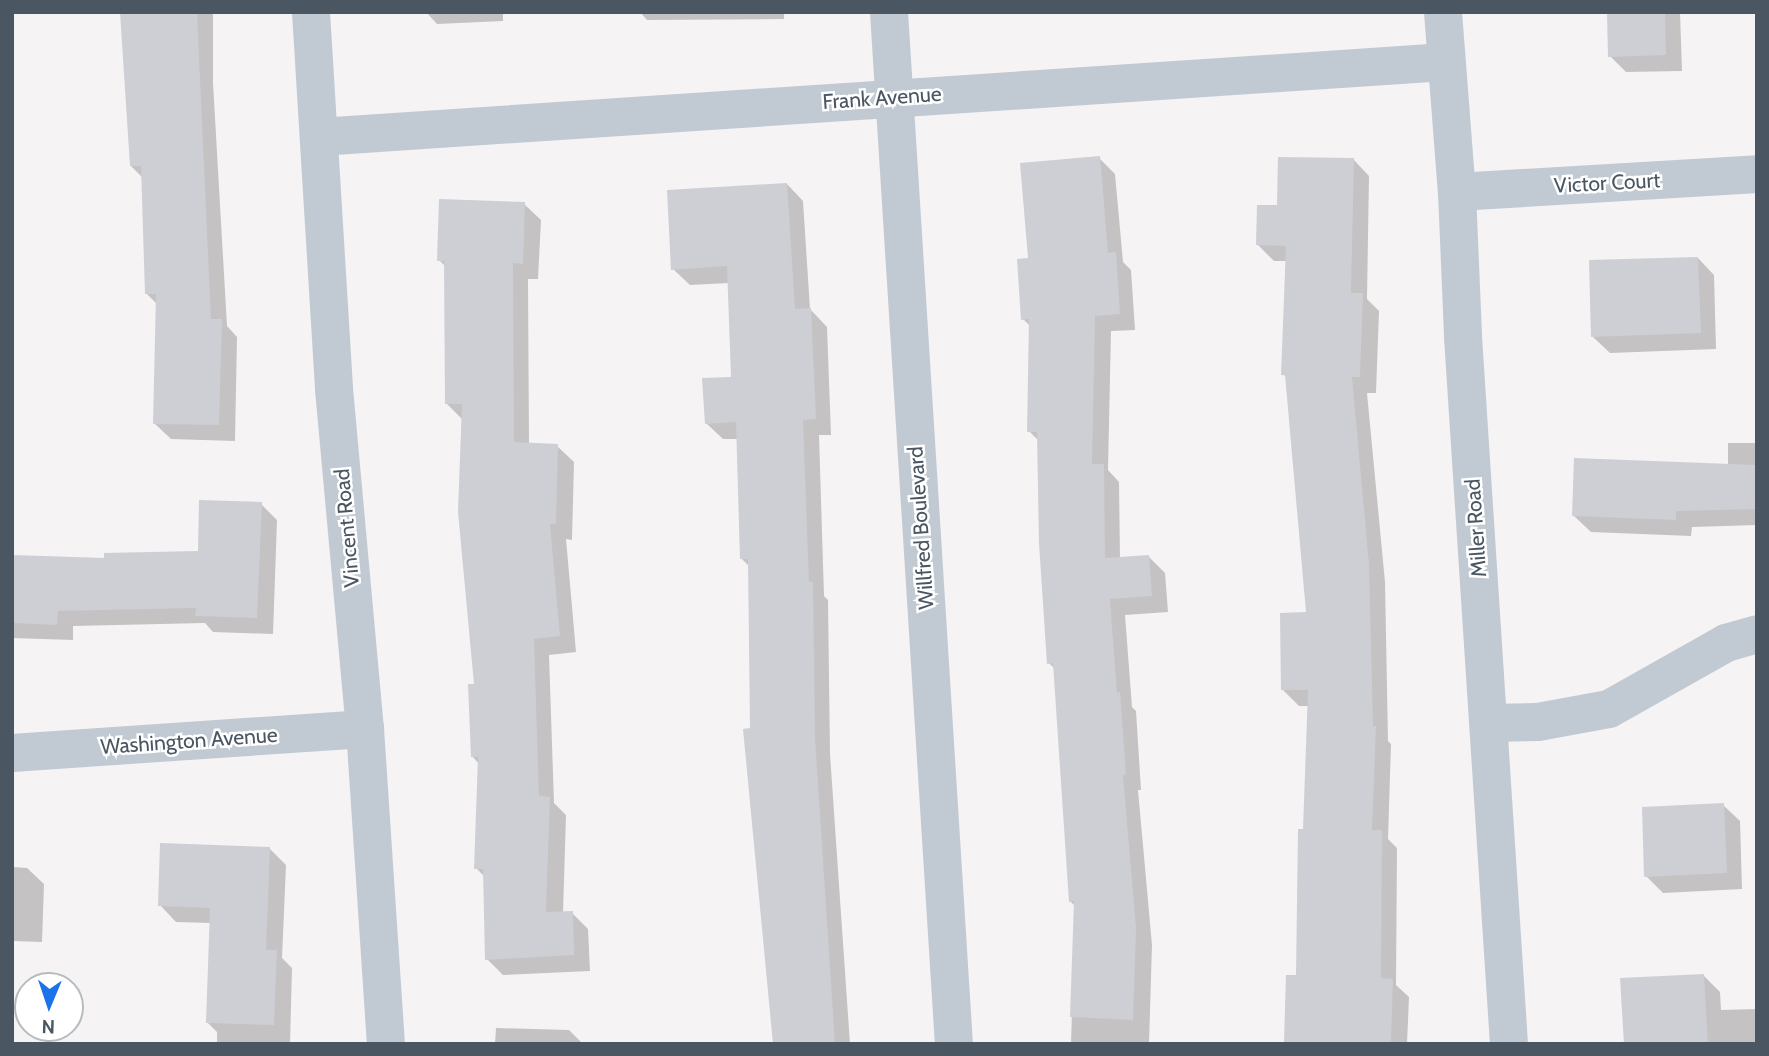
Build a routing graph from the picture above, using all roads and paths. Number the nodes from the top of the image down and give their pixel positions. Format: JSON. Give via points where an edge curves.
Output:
{"nodes":[{"id":1,"x":311,"y":12,"type":"edge"},
{"id":2,"x":889,"y":12,"type":"edge"},
{"id":3,"x":1443,"y":12,"type":"edge"},
{"id":4,"x":1446,"y":62,"type":"junction"},
{"id":5,"x":894,"y":97,"type":"junction"},
{"id":6,"x":319,"y":137,"type":"junction"},
{"id":7,"x":1757,"y":174,"type":"edge"},
{"id":8,"x":1457,"y":192,"type":"junction"},
{"id":9,"x":1757,"y":634,"type":"edge"},
{"id":10,"x":1489,"y":723,"type":"junction"},
{"id":11,"x":365,"y":729,"type":"junction"},
{"id":12,"x":12,"y":753,"type":"edge"},
{"id":13,"x":386,"y":1044,"type":"edge"},
{"id":14,"x":954,"y":1044,"type":"edge"},
{"id":15,"x":1509,"y":1044,"type":"edge"}],
"edges":[{"from":1,"to":6,"type":"street","name":"Vincent Road"},
{"from":2,"to":5,"type":"street","name":"Willfred Boulevard"},
{"from":3,"to":4,"type":"street","name":"Miller Road"},
{"from":4,"to":5,"type":"street","name":"Frank Avenue"},
{"from":4,"to":8,"type":"street","name":"Miller Road"},
{"from":5,"to":6,"type":"street","name":"Frank Avenue"},
{"from":5,"to":14,"type":"street","name":"Willfred Boulevard"},
{"from":6,"to":11,"type":"street","name":"Vincent Road","via":[[334,389]]},
{"from":7,"to":8,"type":"street","name":"Victor Court"},
{"from":8,"to":10,"type":"street","name":"Miller Road"},
{"from":9,"to":10,"type":"street","via":[[1727,643],[1609,709],[1538,722]]},
{"from":10,"to":15,"type":"street","name":"Miller Road"},
{"from":11,"to":12,"type":"street","name":"Washington Avenue"},
{"from":11,"to":13,"type":"street","name":"Vincent Road"}]}
